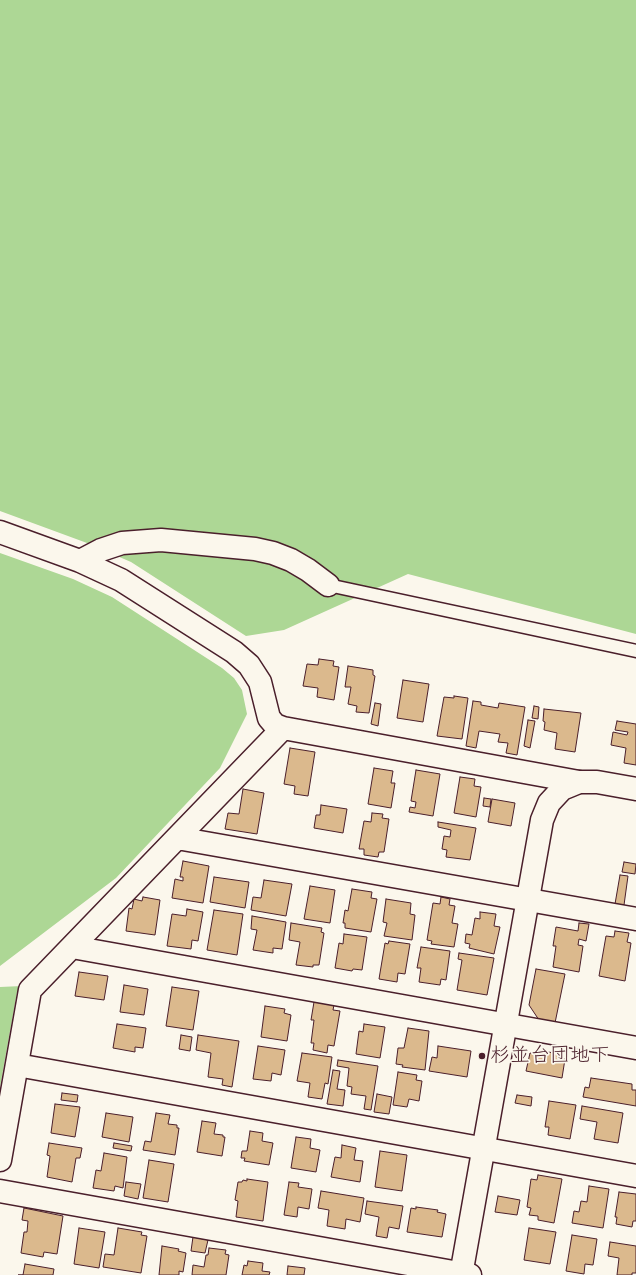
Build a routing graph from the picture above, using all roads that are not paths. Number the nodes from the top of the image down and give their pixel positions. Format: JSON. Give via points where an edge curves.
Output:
{"nodes":[{"id":1,"x":0,"y":532,"type":"edge"},
{"id":2,"x":80,"y":561,"type":"junction"},
{"id":3,"x":328,"y":585,"type":"joint"},
{"id":4,"x":636,"y":652,"type":"edge"},
{"id":5,"x":283,"y":728,"type":"junction"},
{"id":6,"x":579,"y":782,"type":"junction"},
{"id":7,"x":636,"y":789,"type":"edge"},
{"id":8,"x":177,"y":838,"type":"junction"},
{"id":9,"x":528,"y":900,"type":"junction"},
{"id":10,"x":636,"y":919,"type":"edge"},
{"id":11,"x":72,"y":947,"type":"junction"},
{"id":12,"x":506,"y":1025,"type":"junction"},
{"id":13,"x":636,"y":1048,"type":"edge"},
{"id":14,"x":17,"y":1065,"type":"junction"},
{"id":15,"x":483,"y":1149,"type":"junction"},
{"id":16,"x":0,"y":1160,"type":"edge"},
{"id":17,"x":636,"y":1176,"type":"edge"},
{"id":18,"x":0,"y":1191,"type":"edge"},
{"id":19,"x":464,"y":1274,"type":"edge"}],
"edges":[{"from":1,"to":2,"type":"street"},
{"from":2,"to":3,"type":"street","via":[[122,543],[160,540],[255,549],[291,560]]},
{"from":2,"to":5,"type":"street","via":[[121,580],[234,652],[250,665],[260,682],[269,718],[275,725]]},
{"from":3,"to":4,"type":"lane"},
{"from":5,"to":6,"type":"street"},
{"from":5,"to":8,"type":"street"},
{"from":6,"to":7,"type":"street","via":[[598,782]]},
{"from":6,"to":9,"type":"street","via":[[562,789],[549,803],[542,820]]},
{"from":8,"to":9,"type":"street"},
{"from":8,"to":11,"type":"street"},
{"from":9,"to":10,"type":"street"},
{"from":9,"to":12,"type":"street"},
{"from":11,"to":12,"type":"street"},
{"from":11,"to":14,"type":"street","via":[[30,990]]},
{"from":12,"to":13,"type":"street"},
{"from":12,"to":15,"type":"street"},
{"from":14,"to":15,"type":"street"},
{"from":14,"to":16,"type":"street"},
{"from":15,"to":17,"type":"street"},
{"from":15,"to":19,"type":"street"},
{"from":18,"to":19,"type":"street"}]}
